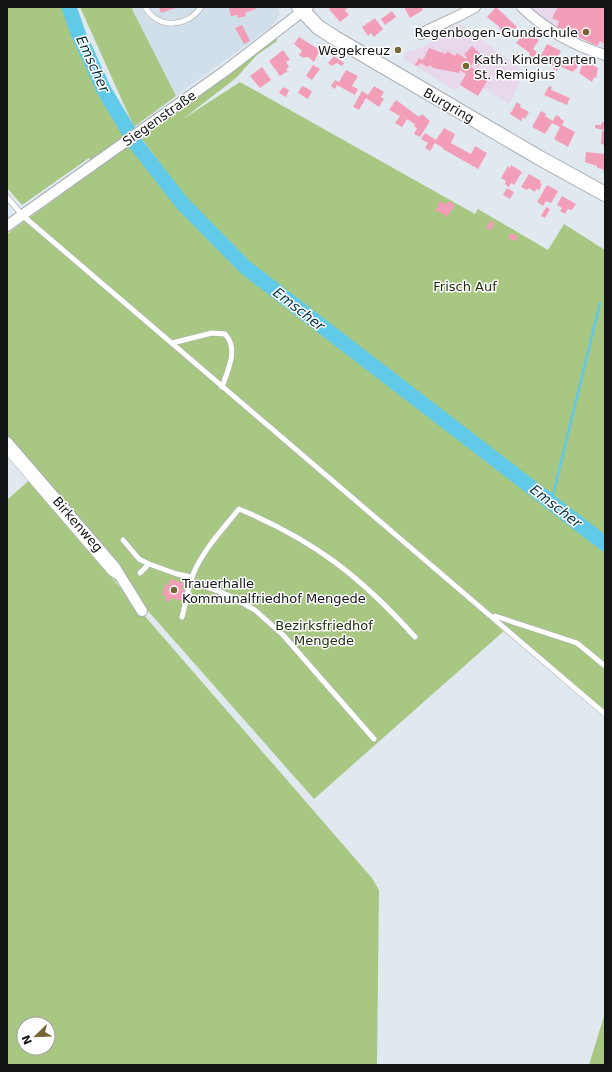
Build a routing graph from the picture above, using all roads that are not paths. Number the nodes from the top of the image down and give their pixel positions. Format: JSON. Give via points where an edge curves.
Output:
{"nodes":[{"id":1,"x":145,"y":7,"type":"edge"},
{"id":2,"x":201,"y":7,"type":"edge"},
{"id":3,"x":475,"y":7,"type":"edge"},
{"id":4,"x":522,"y":7,"type":"edge"},
{"id":5,"x":303,"y":9,"type":"edge"},
{"id":6,"x":421,"y":34,"type":"dead end"},
{"id":7,"x":605,"y":55,"type":"edge"},
{"id":8,"x":605,"y":194,"type":"edge"},
{"id":9,"x":7,"y":197,"type":"edge"},
{"id":10,"x":22,"y":215,"type":"junction"},
{"id":11,"x":7,"y":226,"type":"edge"},
{"id":12,"x":172,"y":343,"type":"junction"},
{"id":13,"x":222,"y":387,"type":"junction"},
{"id":14,"x":7,"y":442,"type":"edge"},
{"id":15,"x":7,"y":452,"type":"edge"},
{"id":16,"x":123,"y":540,"type":"dead end"},
{"id":17,"x":149,"y":564,"type":"junction"},
{"id":18,"x":140,"y":573,"type":"dead end"},
{"id":19,"x":192,"y":579,"type":"junction"},
{"id":20,"x":123,"y":580,"type":"junction"},
{"id":21,"x":142,"y":611,"type":"dead end"},
{"id":22,"x":492,"y":616,"type":"junction"},
{"id":23,"x":182,"y":617,"type":"dead end"},
{"id":24,"x":415,"y":637,"type":"dead end"},
{"id":25,"x":605,"y":666,"type":"edge"},
{"id":26,"x":605,"y":714,"type":"edge"},
{"id":27,"x":374,"y":739,"type":"dead end"}],
"edges":[{"from":1,"to":2,"type":"lane","via":[[160,22],[169,25],[193,16]]},
{"from":3,"to":6,"type":"street","via":[[458,18]]},
{"from":4,"to":7,"type":"street","via":[[553,32]]},
{"from":5,"to":8,"type":"main road","name":"Burgring","via":[[318,27],[335,38]]},
{"from":5,"to":10,"type":"street","name":"Siegenstraße","via":[[278,32]]},
{"from":9,"to":10,"type":"lane"},
{"from":10,"to":11,"type":"street","name":"Siegenstraße"},
{"from":10,"to":12,"type":"lane"},
{"from":12,"to":13,"type":"lane"},
{"from":12,"to":13,"type":"lane","via":[[212,333],[225,334],[231,340],[233,348]]},
{"from":13,"to":22,"type":"lane"},
{"from":14,"to":20,"type":"street","name":"Birkenweg","via":[[114,566]]},
{"from":15,"to":20,"type":"lane","via":[[111,573]]},
{"from":16,"to":17,"type":"lane","via":[[139,559]]},
{"from":17,"to":18,"type":"lane"},
{"from":17,"to":19,"type":"lane"},
{"from":19,"to":23,"type":"lane"},
{"from":19,"to":24,"type":"lane","via":[[207,550],[239,509],[272,522],[325,553],[359,580]]},
{"from":19,"to":27,"type":"lane","via":[[255,610],[283,634]]},
{"from":20,"to":21,"type":"street","name":"Birkenweg"},
{"from":22,"to":25,"type":"lane","via":[[577,643]]},
{"from":22,"to":26,"type":"lane"}]}
